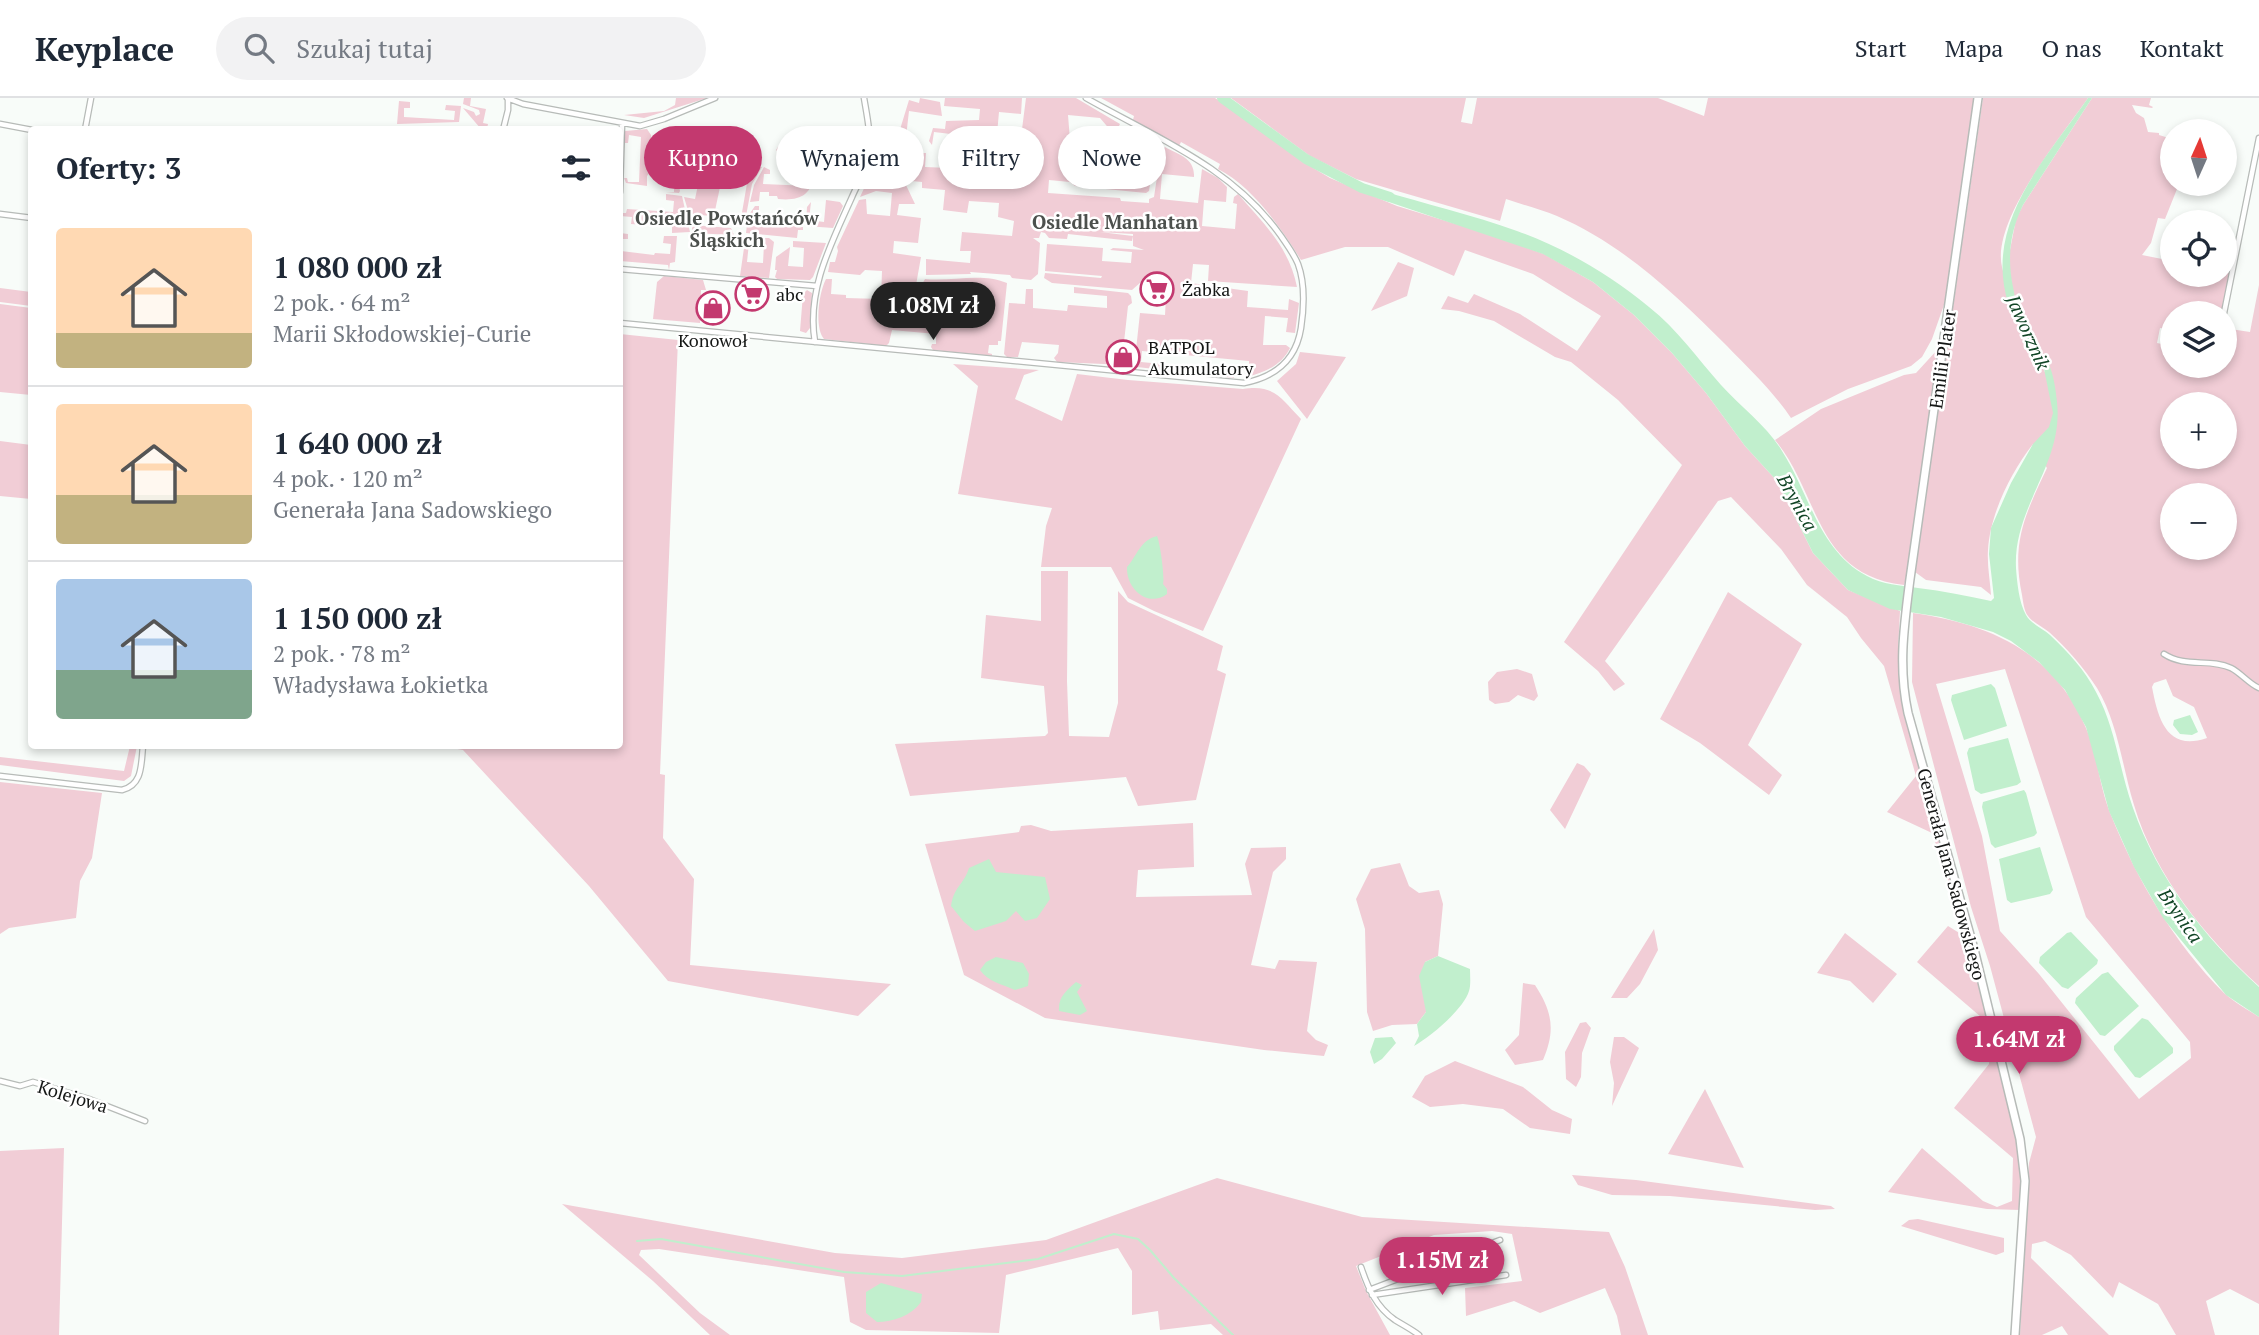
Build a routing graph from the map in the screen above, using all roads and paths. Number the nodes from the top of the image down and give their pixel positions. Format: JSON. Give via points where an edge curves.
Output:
{"nodes":[{"id":1,"x":90,"y":98,"type":"edge"},
{"id":2,"x":507,"y":98,"type":"edge"},
{"id":3,"x":715,"y":98,"type":"edge"},
{"id":4,"x":864,"y":98,"type":"edge"},
{"id":5,"x":1086,"y":98,"type":"edge"},
{"id":6,"x":1978,"y":98,"type":"edge"},
{"id":7,"x":0,"y":124,"type":"edge"},
{"id":8,"x":622,"y":124,"type":"joint"},
{"id":9,"x":86,"y":126,"type":"edge"},
{"id":10,"x":504,"y":126,"type":"edge"},
{"id":11,"x":28,"y":129,"type":"edge"},
{"id":12,"x":2259,"y":138,"type":"edge"},
{"id":13,"x":0,"y":214,"type":"edge"},
{"id":14,"x":28,"y":218,"type":"edge"},
{"id":15,"x":623,"y":269,"type":"edge"},
{"id":16,"x":817,"y":286,"type":"junction"},
{"id":17,"x":2226,"y":301,"type":"edge"},
{"id":18,"x":623,"y":323,"type":"edge"},
{"id":19,"x":815,"y":342,"type":"junction"},
{"id":20,"x":1905,"y":620,"type":"joint"},
{"id":21,"x":2164,"y":654,"type":"dead end"},
{"id":22,"x":2258,"y":688,"type":"edge"},
{"id":23,"x":143,"y":749,"type":"edge"},
{"id":24,"x":0,"y":776,"type":"edge"},
{"id":25,"x":0,"y":1081,"type":"edge"},
{"id":26,"x":145,"y":1121,"type":"dead end"},
{"id":27,"x":1500,"y":1240,"type":"dead end"},
{"id":28,"x":1361,"y":1268,"type":"dead end"},
{"id":29,"x":1506,"y":1275,"type":"dead end"},
{"id":30,"x":1371,"y":1293,"type":"junction"},
{"id":31,"x":1419,"y":1335,"type":"edge"},
{"id":32,"x":2015,"y":1335,"type":"edge"}],
"edges":[{"from":1,"to":9,"type":"street"},
{"from":2,"to":8,"type":"street"},
{"from":2,"to":10,"type":"street"},
{"from":3,"to":8,"type":"street","via":[[648,124]]},
{"from":4,"to":16,"type":"street","via":[[870,134],[867,161]]},
{"from":5,"to":19,"type":"street","via":[[1221,174],[1269,220],[1298,265],[1303,296],[1301,331],[1284,365],[1267,377],[1244,383]]},
{"from":6,"to":20,"type":"street","name":"Emilii Plater"},
{"from":7,"to":11,"type":"street"},
{"from":12,"to":17,"type":"street"},
{"from":13,"to":14,"type":"street"},
{"from":15,"to":16,"type":"street"},
{"from":16,"to":19,"type":"street"},
{"from":18,"to":19,"type":"street"},
{"from":20,"to":32,"type":"street","name":"Generała Jana Sadowskiego","via":[[1901,662],[1906,704],[1974,949],[2022,1152],[2024,1213]]},
{"from":21,"to":22,"type":"street","via":[[2184,663],[2233,668]]},
{"from":23,"to":24,"type":"street","via":[[138,781],[122,790]]},
{"from":25,"to":26,"type":"street","name":"Kolejowa","via":[[20,1086],[33,1082]]},
{"from":27,"to":30,"type":"street"},
{"from":28,"to":30,"type":"street"},
{"from":29,"to":30,"type":"street"},
{"from":30,"to":31,"type":"street","via":[[1387,1313]]}]}
